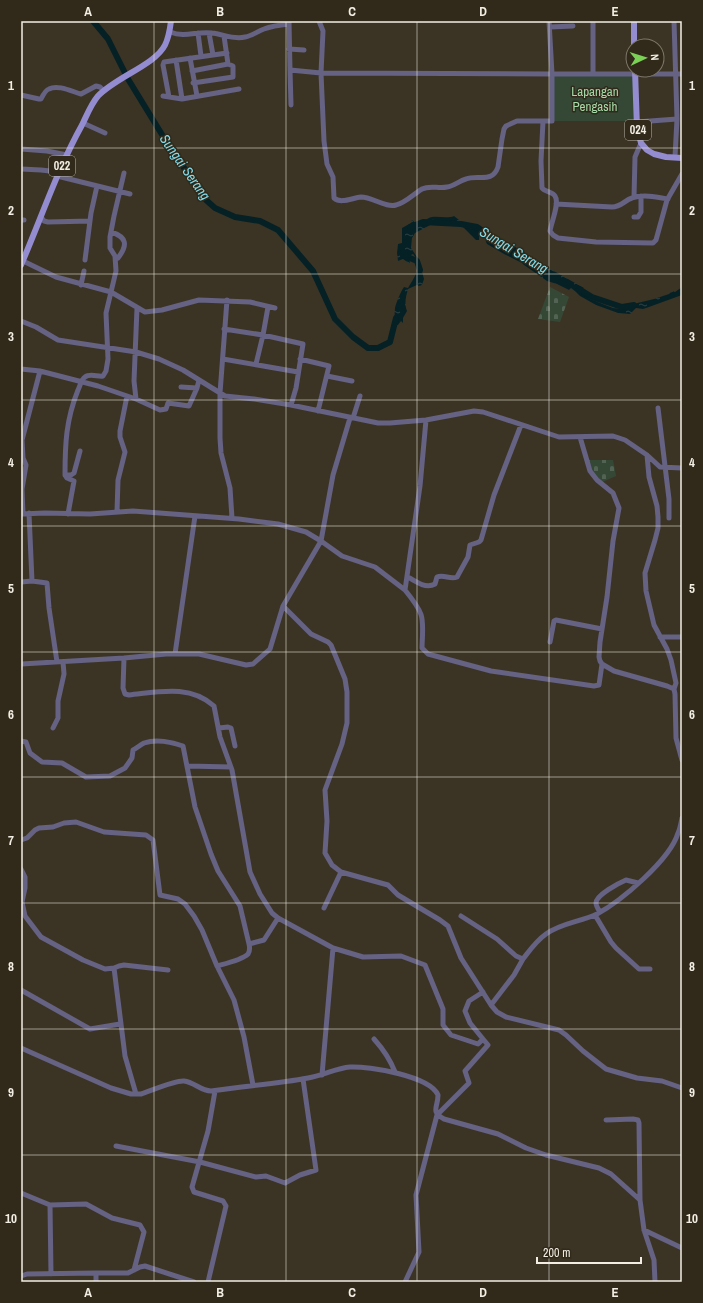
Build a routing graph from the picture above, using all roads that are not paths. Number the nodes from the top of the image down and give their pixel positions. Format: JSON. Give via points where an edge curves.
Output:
{"nodes":[{"id":1,"x":171,"y":21,"type":"edge"},
{"id":2,"x":319,"y":21,"type":"edge"},
{"id":3,"x":593,"y":21,"type":"edge"},
{"id":4,"x":634,"y":21,"type":"edge"},
{"id":5,"x":674,"y":21,"type":"edge"},
{"id":6,"x":289,"y":23,"type":"edge"},
{"id":7,"x":549,"y":24,"type":"edge"},
{"id":8,"x":573,"y":26,"type":"dead end"},
{"id":9,"x":170,"y":32,"type":"junction"},
{"id":10,"x":198,"y":33,"type":"junction"},
{"id":11,"x":209,"y":33,"type":"junction"},
{"id":12,"x":224,"y":36,"type":"junction"},
{"id":13,"x":634,"y":38,"type":"edge"},
{"id":14,"x":289,"y":49,"type":"junction"},
{"id":15,"x":304,"y":50,"type":"dead end"},
{"id":16,"x":227,"y":53,"type":"junction"},
{"id":17,"x":212,"y":55,"type":"junction"},
{"id":18,"x":201,"y":56,"type":"junction"},
{"id":19,"x":190,"y":58,"type":"junction"},
{"id":20,"x":176,"y":60,"type":"junction"},
{"id":21,"x":228,"y":64,"type":"junction"},
{"id":22,"x":290,"y":70,"type":"junction"},
{"id":23,"x":192,"y":71,"type":"junction"},
{"id":24,"x":625,"y":72,"type":"edge"},
{"id":25,"x":321,"y":73,"type":"junction"},
{"id":26,"x":665,"y":73,"type":"edge"},
{"id":27,"x":552,"y":74,"type":"junction"},
{"id":28,"x":593,"y":74,"type":"junction"},
{"id":29,"x":679,"y":74,"type":"edge"},
{"id":30,"x":635,"y":78,"type":"edge"},
{"id":31,"x":194,"y":83,"type":"junction"},
{"id":32,"x":239,"y":89,"type":"dead end"},
{"id":33,"x":104,"y":91,"type":"junction"},
{"id":34,"x":21,"y":95,"type":"edge"},
{"id":35,"x":163,"y":96,"type":"dead end"},
{"id":36,"x":197,"y":96,"type":"junction"},
{"id":37,"x":169,"y":97,"type":"junction"},
{"id":38,"x":182,"y":99,"type":"junction"},
{"id":39,"x":291,"y":105,"type":"dead end"},
{"id":40,"x":677,"y":119,"type":"junction"},
{"id":41,"x":543,"y":121,"type":"junction"},
{"id":42,"x":637,"y":122,"type":"junction"},
{"id":43,"x":82,"y":123,"type":"junction"},
{"id":44,"x":105,"y":133,"type":"dead end"},
{"id":45,"x":641,"y":143,"type":"junction"},
{"id":46,"x":21,"y":149,"type":"edge"},
{"id":47,"x":67,"y":155,"type":"junction"},
{"id":48,"x":675,"y":157,"type":"junction"},
{"id":49,"x":682,"y":158,"type":"edge"},
{"id":50,"x":21,"y":169,"type":"edge"},
{"id":51,"x":124,"y":173,"type":"dead end"},
{"id":52,"x":58,"y":174,"type":"junction"},
{"id":53,"x":682,"y":174,"type":"edge"},
{"id":54,"x":97,"y":186,"type":"junction"},
{"id":55,"x":120,"y":192,"type":"junction"},
{"id":56,"x":130,"y":194,"type":"dead end"},
{"id":57,"x":641,"y":196,"type":"junction"},
{"id":58,"x":634,"y":197,"type":"junction"},
{"id":59,"x":668,"y":199,"type":"junction"},
{"id":60,"x":556,"y":204,"type":"junction"},
{"id":61,"x":41,"y":217,"type":"junction"},
{"id":62,"x":634,"y":217,"type":"dead end"},
{"id":63,"x":90,"y":221,"type":"junction"},
{"id":64,"x":111,"y":232,"type":"junction"},
{"id":65,"x":116,"y":259,"type":"junction"},
{"id":66,"x":86,"y":260,"type":"dead end"},
{"id":67,"x":22,"y":262,"type":"edge"},
{"id":68,"x":84,"y":271,"type":"dead end"},
{"id":69,"x":81,"y":285,"type":"junction"},
{"id":70,"x":111,"y":292,"type":"junction"},
{"id":71,"x":228,"y":300,"type":"junction"},
{"id":72,"x":268,"y":307,"type":"junction"},
{"id":73,"x":137,"y":308,"type":"junction"},
{"id":74,"x":275,"y":308,"type":"dead end"},
{"id":75,"x":21,"y":321,"type":"edge"},
{"id":76,"x":224,"y":329,"type":"junction"},
{"id":77,"x":263,"y":335,"type":"junction"},
{"id":78,"x":109,"y":348,"type":"junction"},
{"id":79,"x":136,"y":352,"type":"junction"},
{"id":80,"x":223,"y":359,"type":"junction"},
{"id":81,"x":300,"y":359,"type":"junction"},
{"id":82,"x":256,"y":364,"type":"junction"},
{"id":83,"x":21,"y":369,"type":"edge"},
{"id":84,"x":40,"y":370,"type":"junction"},
{"id":85,"x":298,"y":372,"type":"junction"},
{"id":86,"x":326,"y":376,"type":"junction"},
{"id":87,"x":199,"y":380,"type":"junction"},
{"id":88,"x":352,"y":381,"type":"dead end"},
{"id":89,"x":82,"y":382,"type":"junction"},
{"id":90,"x":181,"y":387,"type":"dead end"},
{"id":91,"x":197,"y":388,"type":"junction"},
{"id":92,"x":220,"y":393,"type":"junction"},
{"id":93,"x":127,"y":396,"type":"junction"},
{"id":94,"x":360,"y":396,"type":"dead end"},
{"id":95,"x":136,"y":399,"type":"junction"},
{"id":96,"x":292,"y":405,"type":"junction"},
{"id":97,"x":658,"y":408,"type":"dead end"},
{"id":98,"x":318,"y":411,"type":"junction"},
{"id":99,"x":352,"y":418,"type":"junction"},
{"id":100,"x":426,"y":420,"type":"junction"},
{"id":101,"x":521,"y":425,"type":"junction"},
{"id":102,"x":580,"y":437,"type":"junction"},
{"id":103,"x":22,"y":440,"type":"edge"},
{"id":104,"x":80,"y":451,"type":"dead end"},
{"id":105,"x":647,"y":455,"type":"junction"},
{"id":106,"x":665,"y":468,"type":"junction"},
{"id":107,"x":682,"y":468,"type":"edge"},
{"id":108,"x":65,"y":475,"type":"junction"},
{"id":109,"x":117,"y":512,"type":"junction"},
{"id":110,"x":29,"y":513,"type":"junction"},
{"id":111,"x":22,"y":514,"type":"edge"},
{"id":112,"x":68,"y":514,"type":"junction"},
{"id":113,"x":195,"y":516,"type":"junction"},
{"id":114,"x":232,"y":518,"type":"junction"},
{"id":115,"x":669,"y":518,"type":"dead end"},
{"id":116,"x":321,"y":541,"type":"junction"},
{"id":117,"x":408,"y":576,"type":"junction"},
{"id":118,"x":32,"y":581,"type":"junction"},
{"id":119,"x":21,"y":582,"type":"edge"},
{"id":120,"x":405,"y":590,"type":"junction"},
{"id":121,"x":283,"y":606,"type":"junction"},
{"id":122,"x":602,"y":629,"type":"junction"},
{"id":123,"x":660,"y":637,"type":"junction"},
{"id":124,"x":682,"y":637,"type":"edge"},
{"id":125,"x":550,"y":642,"type":"dead end"},
{"id":126,"x":175,"y":654,"type":"junction"},
{"id":127,"x":124,"y":658,"type":"junction"},
{"id":128,"x":57,"y":662,"type":"junction"},
{"id":129,"x":63,"y":662,"type":"junction"},
{"id":130,"x":21,"y":664,"type":"edge"},
{"id":131,"x":602,"y":664,"type":"junction"},
{"id":132,"x":674,"y":690,"type":"junction"},
{"id":133,"x":53,"y":728,"type":"dead end"},
{"id":134,"x":218,"y":728,"type":"junction"},
{"id":135,"x":21,"y":740,"type":"edge"},
{"id":136,"x":235,"y":746,"type":"dead end"},
{"id":137,"x":682,"y":760,"type":"edge"},
{"id":138,"x":188,"y":766,"type":"junction"},
{"id":139,"x":231,"y":766,"type":"junction"},
{"id":140,"x":682,"y":818,"type":"edge"},
{"id":141,"x":21,"y":840,"type":"edge"},
{"id":142,"x":21,"y":869,"type":"edge"},
{"id":143,"x":341,"y":872,"type":"junction"},
{"id":144,"x":638,"y":883,"type":"junction"},
{"id":145,"x":324,"y":908,"type":"dead end"},
{"id":146,"x":597,"y":913,"type":"junction"},
{"id":147,"x":462,"y":916,"type":"dead end"},
{"id":148,"x":278,"y":918,"type":"junction"},
{"id":149,"x":250,"y":944,"type":"junction"},
{"id":150,"x":333,"y":948,"type":"junction"},
{"id":151,"x":523,"y":959,"type":"junction"},
{"id":152,"x":216,"y":966,"type":"junction"},
{"id":153,"x":114,"y":968,"type":"junction"},
{"id":154,"x":650,"y":969,"type":"dead end"},
{"id":155,"x":168,"y":970,"type":"dead end"},
{"id":156,"x":21,"y":990,"type":"edge"},
{"id":157,"x":483,"y":992,"type":"junction"},
{"id":158,"x":491,"y":1005,"type":"junction"},
{"id":159,"x":120,"y":1024,"type":"junction"},
{"id":160,"x":374,"y":1039,"type":"dead end"},
{"id":161,"x":483,"y":1039,"type":"junction"},
{"id":162,"x":21,"y":1048,"type":"edge"},
{"id":163,"x":395,"y":1072,"type":"junction"},
{"id":164,"x":322,"y":1075,"type":"junction"},
{"id":165,"x":304,"y":1079,"type":"junction"},
{"id":166,"x":253,"y":1085,"type":"junction"},
{"id":167,"x":682,"y":1088,"type":"edge"},
{"id":168,"x":215,"y":1091,"type":"junction"},
{"id":169,"x":136,"y":1094,"type":"junction"},
{"id":170,"x":437,"y":1116,"type":"junction"},
{"id":171,"x":606,"y":1120,"type":"dead end"},
{"id":172,"x":116,"y":1146,"type":"dead end"},
{"id":173,"x":200,"y":1162,"type":"junction"},
{"id":174,"x":21,"y":1193,"type":"edge"},
{"id":175,"x":640,"y":1200,"type":"junction"},
{"id":176,"x":50,"y":1205,"type":"junction"},
{"id":177,"x":644,"y":1230,"type":"junction"},
{"id":178,"x":682,"y":1248,"type":"edge"},
{"id":179,"x":134,"y":1270,"type":"junction"},
{"id":180,"x":96,"y":1272,"type":"junction"},
{"id":181,"x":51,"y":1274,"type":"junction"},
{"id":182,"x":21,"y":1276,"type":"edge"},
{"id":183,"x":96,"y":1282,"type":"edge"},
{"id":184,"x":194,"y":1282,"type":"edge"},
{"id":185,"x":208,"y":1282,"type":"edge"},
{"id":186,"x":405,"y":1282,"type":"edge"},
{"id":187,"x":655,"y":1282,"type":"edge"}],
"edges":[{"from":1,"to":9,"type":"main road","number":"022"},
{"from":2,"to":25,"type":"street","via":[[323,31]]},
{"from":3,"to":28,"type":"street"},
{"from":4,"to":13,"type":"main road"},
{"from":5,"to":29,"type":"street"},
{"from":6,"to":12,"type":"street","via":[[264,29],[244,38]]},
{"from":6,"to":14,"type":"street"},
{"from":7,"to":8,"type":"street"},
{"from":7,"to":27,"type":"street"},
{"from":9,"to":10,"type":"street","via":[[181,35]]},
{"from":9,"to":33,"type":"main road","number":"022","via":[[166,43],[155,57]]},
{"from":10,"to":11,"type":"street"},
{"from":10,"to":18,"type":"street"},
{"from":11,"to":12,"type":"street"},
{"from":11,"to":17,"type":"street"},
{"from":12,"to":16,"type":"street"},
{"from":14,"to":15,"type":"street"},
{"from":14,"to":22,"type":"street"},
{"from":16,"to":17,"type":"street"},
{"from":16,"to":21,"type":"street"},
{"from":17,"to":18,"type":"street"},
{"from":18,"to":19,"type":"street"},
{"from":19,"to":20,"type":"street"},
{"from":19,"to":23,"type":"street"},
{"from":20,"to":37,"type":"street","via":[[163,65]]},
{"from":20,"to":38,"type":"street"},
{"from":21,"to":23,"type":"street"},
{"from":21,"to":31,"type":"street","via":[[232,66],[233,77]]},
{"from":22,"to":25,"type":"street"},
{"from":22,"to":39,"type":"street"},
{"from":23,"to":31,"type":"street"},
{"from":24,"to":28,"type":"street"},
{"from":25,"to":27,"type":"street"},
{"from":25,"to":41,"type":"street","via":[[327,164],[333,178],[334,198],[338,200],[364,197],[397,205],[424,188],[446,188],[466,179],[492,176],[498,167],[506,126],[517,121]]},
{"from":26,"to":29,"type":"street"},
{"from":27,"to":28,"type":"street"},
{"from":27,"to":41,"type":"street","via":[[552,121]]},
{"from":29,"to":40,"type":"street"},
{"from":30,"to":42,"type":"main road","number":"024"},
{"from":31,"to":36,"type":"street"},
{"from":32,"to":36,"type":"street"},
{"from":33,"to":34,"type":"street","via":[[96,86],[81,94],[52,88],[41,99]]},
{"from":33,"to":43,"type":"main road","number":"022","via":[[98,96]]},
{"from":35,"to":37,"type":"street"},
{"from":36,"to":38,"type":"street"},
{"from":37,"to":38,"type":"street"},
{"from":40,"to":42,"type":"street"},
{"from":40,"to":48,"type":"street"},
{"from":41,"to":60,"type":"street","via":[[542,188],[555,195]]},
{"from":42,"to":45,"type":"main road","number":"024"},
{"from":43,"to":44,"type":"street"},
{"from":43,"to":47,"type":"main road","number":"022"},
{"from":45,"to":48,"type":"main road","number":"024","via":[[654,154]]},
{"from":45,"to":58,"type":"street","via":[[635,157]]},
{"from":46,"to":47,"type":"street"},
{"from":47,"to":52,"type":"main road","number":"022"},
{"from":48,"to":49,"type":"main road","number":"024"},
{"from":50,"to":52,"type":"street"},
{"from":51,"to":55,"type":"street"},
{"from":52,"to":54,"type":"street"},
{"from":52,"to":61,"type":"main road","number":"022"},
{"from":53,"to":59,"type":"street"},
{"from":54,"to":55,"type":"street"},
{"from":54,"to":63,"type":"street"},
{"from":55,"to":56,"type":"street"},
{"from":55,"to":64,"type":"street"},
{"from":57,"to":58,"type":"street"},
{"from":57,"to":59,"type":"street"},
{"from":57,"to":62,"type":"street","via":[[640,214]]},
{"from":58,"to":60,"type":"street","via":[[615,207]]},
{"from":59,"to":60,"type":"street","via":[[656,240],[649,244],[558,238],[550,231]]},
{"from":61,"to":63,"type":"street","via":[[48,222]]},
{"from":61,"to":67,"type":"main road","number":"022"},
{"from":63,"to":66,"type":"street"},
{"from":64,"to":65,"type":"street","via":[[110,248]]},
{"from":64,"to":65,"type":"street","via":[[121,236],[124,241],[122,252]]},
{"from":65,"to":70,"type":"street"},
{"from":67,"to":69,"type":"street"},
{"from":68,"to":69,"type":"street"},
{"from":69,"to":70,"type":"street"},
{"from":70,"to":73,"type":"street"},
{"from":70,"to":78,"type":"street","via":[[106,313]]},
{"from":71,"to":72,"type":"street"},
{"from":71,"to":73,"type":"street","via":[[199,300],[148,312]]},
{"from":71,"to":76,"type":"street"},
{"from":72,"to":74,"type":"street"},
{"from":72,"to":77,"type":"street"},
{"from":73,"to":79,"type":"street"},
{"from":75,"to":78,"type":"street","via":[[36,326],[58,340]]},
{"from":76,"to":77,"type":"street"},
{"from":76,"to":80,"type":"street"},
{"from":77,"to":81,"type":"street","via":[[303,344]]},
{"from":77,"to":82,"type":"street"},
{"from":78,"to":79,"type":"street"},
{"from":78,"to":89,"type":"street","via":[[105,374],[86,376]]},
{"from":79,"to":87,"type":"street","via":[[169,362]]},
{"from":79,"to":95,"type":"street"},
{"from":80,"to":82,"type":"street"},
{"from":80,"to":92,"type":"street"},
{"from":81,"to":85,"type":"street"},
{"from":81,"to":86,"type":"street","via":[[329,366]]},
{"from":82,"to":85,"type":"street"},
{"from":83,"to":84,"type":"street"},
{"from":84,"to":89,"type":"street"},
{"from":84,"to":103,"type":"street"},
{"from":85,"to":96,"type":"street"},
{"from":86,"to":88,"type":"street"},
{"from":86,"to":98,"type":"street"},
{"from":87,"to":91,"type":"street"},
{"from":87,"to":92,"type":"street"},
{"from":89,"to":93,"type":"street"},
{"from":89,"to":108,"type":"street","via":[[72,404],[66,431]]},
{"from":90,"to":91,"type":"street"},
{"from":91,"to":95,"type":"street","via":[[189,406],[168,403],[166,409],[160,410]]},
{"from":92,"to":96,"type":"street","via":[[225,396]]},
{"from":92,"to":114,"type":"street","via":[[221,453],[230,488]]},
{"from":93,"to":95,"type":"street"},
{"from":93,"to":109,"type":"street","via":[[120,431],[125,452],[118,480]]},
{"from":94,"to":99,"type":"street"},
{"from":96,"to":98,"type":"street"},
{"from":97,"to":106,"type":"street"},
{"from":98,"to":99,"type":"street"},
{"from":99,"to":100,"type":"street","via":[[390,424]]},
{"from":99,"to":116,"type":"street","via":[[333,475]]},
{"from":100,"to":101,"type":"street","via":[[474,411]]},
{"from":100,"to":117,"type":"street"},
{"from":101,"to":102,"type":"street","via":[[559,437]]},
{"from":101,"to":117,"type":"street","via":[[480,540],[470,545],[468,557],[457,577],[440,576],[435,584],[427,587]]},
{"from":102,"to":105,"type":"street","via":[[620,437]]},
{"from":102,"to":122,"type":"street","via":[[590,471],[596,480],[613,493],[619,508]]},
{"from":103,"to":111,"type":"street","via":[[26,465],[22,489]]},
{"from":104,"to":108,"type":"street","via":[[74,473]]},
{"from":105,"to":106,"type":"street","via":[[657,465]]},
{"from":105,"to":123,"type":"street","via":[[649,476],[657,506],[658,528],[645,580],[651,613]]},
{"from":106,"to":107,"type":"street"},
{"from":106,"to":115,"type":"street"},
{"from":108,"to":112,"type":"street","via":[[74,481]]},
{"from":109,"to":112,"type":"street"},
{"from":109,"to":113,"type":"street"},
{"from":110,"to":111,"type":"street"},
{"from":110,"to":112,"type":"street"},
{"from":110,"to":118,"type":"street"},
{"from":113,"to":114,"type":"street"},
{"from":113,"to":126,"type":"street"},
{"from":114,"to":116,"type":"street","via":[[278,524],[306,532]]},
{"from":116,"to":120,"type":"street","via":[[342,556],[375,567]]},
{"from":116,"to":121,"type":"street"},
{"from":117,"to":120,"type":"street"},
{"from":118,"to":119,"type":"street"},
{"from":118,"to":128,"type":"street","via":[[46,583],[48,586]]},
{"from":120,"to":131,"type":"street","via":[[419,606],[424,621],[422,648],[428,654],[491,671],[594,686],[599,685]]},
{"from":121,"to":126,"type":"street","via":[[270,649],[253,664],[246,665],[199,654]]},
{"from":121,"to":143,"type":"street","via":[[312,634],[331,645],[345,679],[345,735],[325,790],[325,853],[332,865]]},
{"from":122,"to":125,"type":"street","via":[[556,620]]},
{"from":122,"to":131,"type":"street","via":[[599,657]]},
{"from":123,"to":124,"type":"street"},
{"from":123,"to":132,"type":"street","via":[[671,660],[676,683]]},
{"from":126,"to":127,"type":"street"},
{"from":127,"to":129,"type":"street"},
{"from":127,"to":134,"type":"street","via":[[125,694],[178,691],[192,693],[214,706]]},
{"from":128,"to":129,"type":"street"},
{"from":128,"to":130,"type":"street"},
{"from":129,"to":133,"type":"street","via":[[64,674],[58,701],[58,718]]},
{"from":131,"to":132,"type":"street","via":[[614,671]]},
{"from":132,"to":137,"type":"street","via":[[676,738]]},
{"from":134,"to":136,"type":"street","via":[[231,728]]},
{"from":134,"to":139,"type":"street"},
{"from":135,"to":138,"type":"street","via":[[26,742],[30,753],[42,762],[62,763],[86,777],[110,776],[125,768],[132,758],[133,750],[143,743],[153,741],[183,746]]},
{"from":138,"to":139,"type":"street"},
{"from":138,"to":149,"type":"street","via":[[196,807],[211,854],[218,871],[240,906]]},
{"from":139,"to":148,"type":"street","via":[[251,876],[265,904]]},
{"from":140,"to":144,"type":"street","via":[[674,842],[660,862]]},
{"from":141,"to":152,"type":"street","via":[[40,828],[76,822],[104,832],[146,835],[153,840],[160,895],[178,899],[185,904],[194,916]]},
{"from":142,"to":153,"type":"street","via":[[25,877],[22,902],[25,916],[41,937],[83,960],[105,969]]},
{"from":143,"to":145,"type":"street"},
{"from":143,"to":157,"type":"street","via":[[388,885],[398,895],[444,923],[451,932],[461,958]]},
{"from":144,"to":146,"type":"street"},
{"from":144,"to":146,"type":"street","via":[[626,880],[603,893],[596,902]]},
{"from":146,"to":151,"type":"street","via":[[545,934]]},
{"from":146,"to":154,"type":"street","via":[[616,948],[639,969]]},
{"from":147,"to":151,"type":"street"},
{"from":148,"to":149,"type":"street","via":[[264,940]]},
{"from":148,"to":150,"type":"street"},
{"from":149,"to":152,"type":"street","via":[[247,955]]},
{"from":150,"to":161,"type":"street","via":[[363,957],[401,956],[425,966],[443,1009],[443,1025],[451,1035],[478,1044]]},
{"from":150,"to":164,"type":"street"},
{"from":151,"to":158,"type":"street"},
{"from":152,"to":166,"type":"street","via":[[239,1014]]},
{"from":153,"to":155,"type":"street","via":[[124,965]]},
{"from":153,"to":159,"type":"street"},
{"from":156,"to":159,"type":"street","via":[[90,1029]]},
{"from":157,"to":158,"type":"street"},
{"from":157,"to":161,"type":"street","via":[[469,1002],[465,1011],[470,1023]]},
{"from":158,"to":167,"type":"street","via":[[506,1017],[559,1030],[606,1069]]},
{"from":159,"to":169,"type":"street","via":[[125,1056]]},
{"from":160,"to":163,"type":"street","via":[[383,1049]]},
{"from":161,"to":170,"type":"street","via":[[488,1045],[465,1071],[469,1083]]},
{"from":162,"to":169,"type":"street","via":[[111,1088]]},
{"from":163,"to":164,"type":"street","via":[[349,1068]]},
{"from":163,"to":170,"type":"street","via":[[433,1089],[438,1095],[435,1110]]},
{"from":164,"to":165,"type":"street"},
{"from":165,"to":166,"type":"street"},
{"from":165,"to":173,"type":"street","via":[[316,1170],[285,1183],[266,1176],[256,1177]]},
{"from":166,"to":168,"type":"street"},
{"from":168,"to":169,"type":"street","via":[[179,1081]]},
{"from":168,"to":173,"type":"street"},
{"from":170,"to":175,"type":"street","via":[[498,1134],[546,1155],[599,1168],[611,1174]]},
{"from":170,"to":186,"type":"street","via":[[416,1195],[419,1252]]},
{"from":171,"to":175,"type":"street","via":[[638,1120]]},
{"from":172,"to":173,"type":"street"},
{"from":173,"to":185,"type":"street","via":[[193,1190],[223,1201],[226,1206]]},
{"from":174,"to":176,"type":"street"},
{"from":175,"to":177,"type":"street"},
{"from":176,"to":179,"type":"street","via":[[86,1204],[112,1218],[140,1225],[144,1232]]},
{"from":176,"to":181,"type":"street"},
{"from":177,"to":178,"type":"street"},
{"from":177,"to":187,"type":"street","via":[[654,1260]]},
{"from":179,"to":180,"type":"street","via":[[128,1273]]},
{"from":179,"to":184,"type":"street","via":[[145,1266]]},
{"from":180,"to":181,"type":"street"},
{"from":180,"to":183,"type":"street"},
{"from":181,"to":182,"type":"street"}]}
